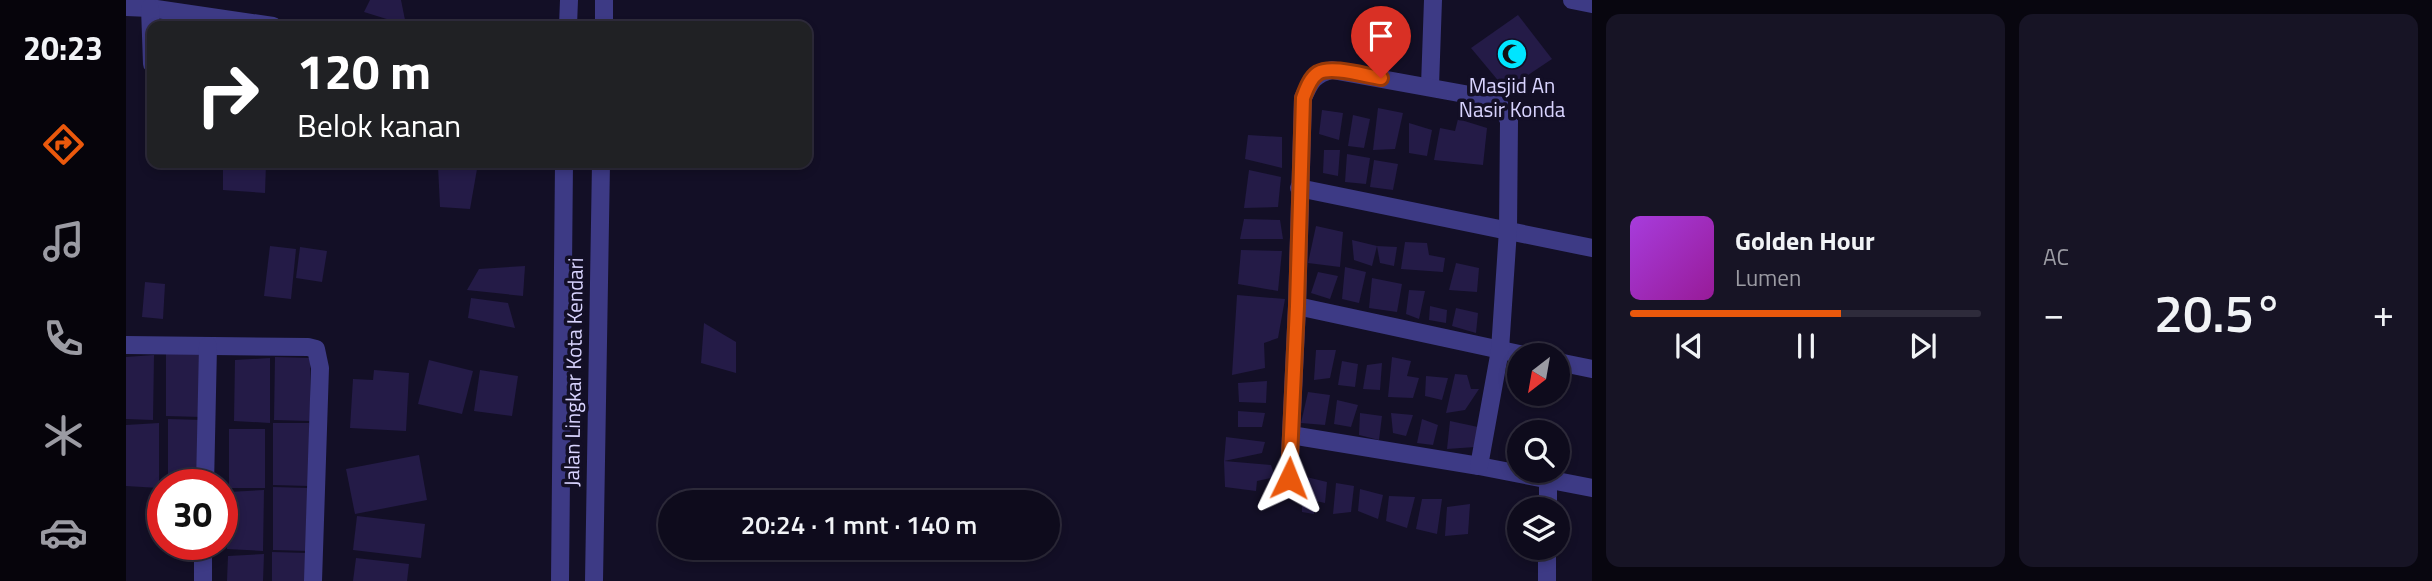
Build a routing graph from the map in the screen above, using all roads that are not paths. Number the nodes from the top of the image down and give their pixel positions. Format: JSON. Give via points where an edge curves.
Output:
{"nodes":[{"id":1,"x":569,"y":0,"type":"edge"},
{"id":2,"x":604,"y":0,"type":"edge"},
{"id":3,"x":1433,"y":0,"type":"edge"},
{"id":4,"x":1572,"y":0,"type":"edge"},
{"id":5,"x":1592,"y":4,"type":"edge"},
{"id":6,"x":126,"y":7,"type":"edge"},
{"id":7,"x":150,"y":8,"type":"junction"},
{"id":8,"x":150,"y":21,"type":"edge"},
{"id":9,"x":239,"y":21,"type":"edge"},
{"id":10,"x":568,"y":21,"type":"edge"},
{"id":11,"x":604,"y":21,"type":"edge"},
{"id":12,"x":1430,"y":86,"type":"junction"},
{"id":13,"x":564,"y":168,"type":"edge"},
{"id":14,"x":601,"y":168,"type":"edge"},
{"id":15,"x":1300,"y":188,"type":"junction"},
{"id":16,"x":1508,"y":230,"type":"junction"},
{"id":17,"x":1592,"y":248,"type":"edge"},
{"id":18,"x":1297,"y":306,"type":"junction"},
{"id":19,"x":126,"y":345,"type":"edge"},
{"id":20,"x":208,"y":346,"type":"junction"},
{"id":21,"x":1500,"y":350,"type":"junction"},
{"id":22,"x":1507,"y":351,"type":"edge"},
{"id":23,"x":1570,"y":364,"type":"edge"},
{"id":24,"x":1592,"y":369,"type":"edge"},
{"id":25,"x":1291,"y":435,"type":"junction"},
{"id":26,"x":1479,"y":467,"type":"junction"},
{"id":27,"x":205,"y":469,"type":"edge"},
{"id":28,"x":1507,"y":472,"type":"edge"},
{"id":29,"x":1289,"y":478,"type":"dead end"},
{"id":30,"x":1564,"y":483,"type":"edge"},
{"id":31,"x":1592,"y":488,"type":"edge"},
{"id":32,"x":204,"y":560,"type":"edge"},
{"id":33,"x":1548,"y":560,"type":"edge"},
{"id":34,"x":203,"y":581,"type":"edge"},
{"id":35,"x":313,"y":581,"type":"edge"},
{"id":36,"x":560,"y":581,"type":"edge"},
{"id":37,"x":594,"y":581,"type":"edge"},
{"id":38,"x":1547,"y":581,"type":"edge"}],
"edges":[{"from":1,"to":10,"type":"street"},
{"from":2,"to":11,"type":"street"},
{"from":3,"to":12,"type":"street"},
{"from":4,"to":5,"type":"street"},
{"from":6,"to":7,"type":"street"},
{"from":7,"to":8,"type":"street"},
{"from":7,"to":9,"type":"street"},
{"from":12,"to":15,"type":"street","via":[[1332,70],[1317,74],[1303,98]]},
{"from":12,"to":16,"type":"street","via":[[1481,97],[1504,110],[1509,121]]},
{"from":13,"to":36,"type":"street","name":"Jalan Lingkar Kota Kendari"},
{"from":14,"to":37,"type":"street","name":"Jalan Lingkar Kota Kendari"},
{"from":15,"to":16,"type":"street"},
{"from":15,"to":18,"type":"street"},
{"from":16,"to":17,"type":"street"},
{"from":16,"to":21,"type":"street"},
{"from":18,"to":21,"type":"street"},
{"from":18,"to":25,"type":"street"},
{"from":19,"to":20,"type":"street"},
{"from":20,"to":27,"type":"street"},
{"from":20,"to":35,"type":"street","via":[[316,349],[320,368]]},
{"from":21,"to":22,"type":"street"},
{"from":21,"to":26,"type":"street"},
{"from":23,"to":24,"type":"street"},
{"from":25,"to":26,"type":"street"},
{"from":25,"to":29,"type":"street"},
{"from":26,"to":28,"type":"street"},
{"from":30,"to":31,"type":"street"},
{"from":32,"to":34,"type":"street"},
{"from":33,"to":38,"type":"street"}]}
